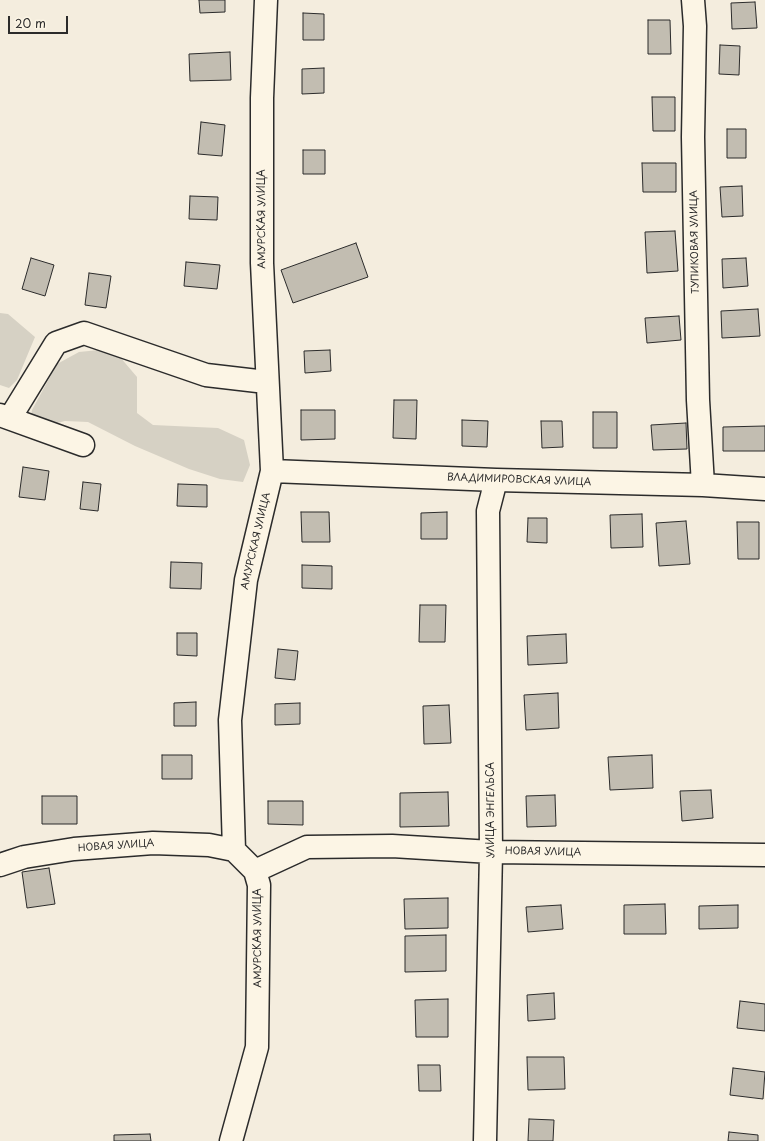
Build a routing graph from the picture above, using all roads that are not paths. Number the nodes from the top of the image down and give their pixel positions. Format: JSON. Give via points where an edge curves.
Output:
{"nodes":[{"id":1,"x":266,"y":0,"type":"edge"},
{"id":2,"x":693,"y":0,"type":"edge"},
{"id":3,"x":266,"y":382,"type":"junction"},
{"id":4,"x":5,"y":416,"type":"edge"},
{"id":5,"x":83,"y":445,"type":"dead end"},
{"id":6,"x":272,"y":471,"type":"junction"},
{"id":7,"x":496,"y":480,"type":"junction"},
{"id":8,"x":703,"y":485,"type":"junction"},
{"id":9,"x":765,"y":489,"type":"edge"},
{"id":10,"x":234,"y":850,"type":"junction"},
{"id":11,"x":491,"y":852,"type":"junction"},
{"id":12,"x":765,"y":855,"type":"edge"},
{"id":13,"x":0,"y":865,"type":"edge"},
{"id":14,"x":255,"y":871,"type":"junction"},
{"id":15,"x":231,"y":1141,"type":"edge"},
{"id":16,"x":485,"y":1141,"type":"edge"}],
"edges":[{"from":1,"to":3,"type":"street","name":"АМУРСКАЯ УЛИЦА","via":[[262,98],[262,263]]},
{"from":2,"to":8,"type":"street","name":"ТУПИКОВАЯ УЛИЦА","via":[[698,400]]},
{"from":3,"to":4,"type":"street","via":[[206,375],[84,333],[56,342]]},
{"from":3,"to":6,"type":"street","name":"АМУРСКАЯ УЛИЦА"},
{"from":4,"to":5,"type":"street"},
{"from":6,"to":7,"type":"street","name":"ВЛАДИМИРОВСКАЯ УЛИЦА"},
{"from":6,"to":10,"type":"street","name":"АМУРСКАЯ УЛИЦА","via":[[246,580],[230,720]]},
{"from":7,"to":8,"type":"street","name":"ВЛАДИМИРОВСКАЯ УЛИЦА"},
{"from":7,"to":11,"type":"street","name":"УЛИЦА ЭНГЕЛЬСА","via":[[488,511]]},
{"from":8,"to":9,"type":"street","name":"ВЛАДИМИРОВСКАЯ УЛИЦА"},
{"from":10,"to":13,"type":"street","name":"НОВАЯ УЛИЦА","via":[[209,845],[154,843],[74,849],[24,857]]},
{"from":10,"to":14,"type":"street"},
{"from":11,"to":12,"type":"street","name":"НОВАЯ УЛИЦА"},
{"from":11,"to":14,"type":"street","name":"НОВАЯ УЛИЦА","via":[[392,846],[307,847]]},
{"from":11,"to":16,"type":"street","name":"УЛИЦА ЭНГЕЛЬСА"},
{"from":14,"to":15,"type":"street","name":"АМУРСКАЯ УЛИЦА","via":[[259,885],[257,1047]]}]}
